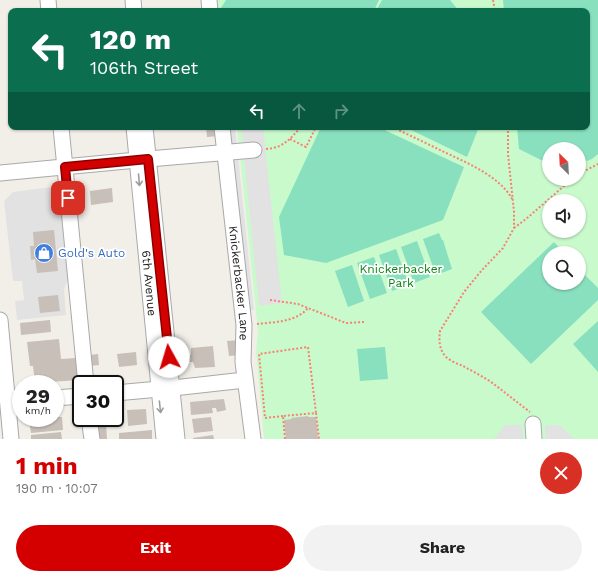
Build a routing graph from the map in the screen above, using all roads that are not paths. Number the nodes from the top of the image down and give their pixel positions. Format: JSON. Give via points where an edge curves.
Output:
{"nodes":[{"id":1,"x":61,"y":130,"type":"edge"},
{"id":2,"x":135,"y":130,"type":"edge"},
{"id":3,"x":145,"y":130,"type":"edge"},
{"id":4,"x":222,"y":130,"type":"edge"},
{"id":5,"x":254,"y":150,"type":"road end"},
{"id":6,"x":224,"y":152,"type":"junction"},
{"id":7,"x":143,"y":159,"type":"junction"},
{"id":8,"x":65,"y":167,"type":"junction"},
{"id":9,"x":0,"y":173,"type":"edge"},
{"id":10,"x":0,"y":320,"type":"edge"},
{"id":11,"x":85,"y":375,"type":"edge"},
{"id":12,"x":245,"y":380,"type":"junction"},
{"id":13,"x":166,"y":388,"type":"junction"},
{"id":14,"x":124,"y":391,"type":"edge"},
{"id":15,"x":10,"y":403,"type":"edge"},
{"id":16,"x":533,"y":424,"type":"road end"},
{"id":17,"x":91,"y":427,"type":"edge"},
{"id":18,"x":12,"y":439,"type":"edge"},
{"id":19,"x":92,"y":439,"type":"edge"},
{"id":20,"x":164,"y":439,"type":"edge"},
{"id":21,"x":177,"y":439,"type":"edge"},
{"id":22,"x":253,"y":439,"type":"edge"},
{"id":23,"x":534,"y":439,"type":"edge"}],
"edges":[{"from":1,"to":8,"type":"street"},
{"from":2,"to":7,"type":"street","name":"6th Avenue"},
{"from":3,"to":7,"type":"street","name":"6th Avenue"},
{"from":4,"to":6,"type":"street","name":"Knickerbacker Lane"},
{"from":5,"to":6,"type":"street"},
{"from":6,"to":7,"type":"street"},
{"from":6,"to":12,"type":"street","name":"Knickerbacker Lane","via":[[244,325]]},
{"from":7,"to":8,"type":"street"},
{"from":7,"to":13,"type":"street","name":"6th Avenue"},
{"from":8,"to":9,"type":"street"},
{"from":8,"to":11,"type":"street"},
{"from":10,"to":15,"type":"street"},
{"from":12,"to":13,"type":"street"},
{"from":12,"to":22,"type":"street","name":"Knickerbacker Lane"},
{"from":13,"to":14,"type":"street"},
{"from":13,"to":20,"type":"street","name":"6th Avenue","one_way":true},
{"from":13,"to":21,"type":"street","name":"6th Avenue"},
{"from":15,"to":18,"type":"street"},
{"from":16,"to":23,"type":"street"},
{"from":17,"to":19,"type":"street"}]}
